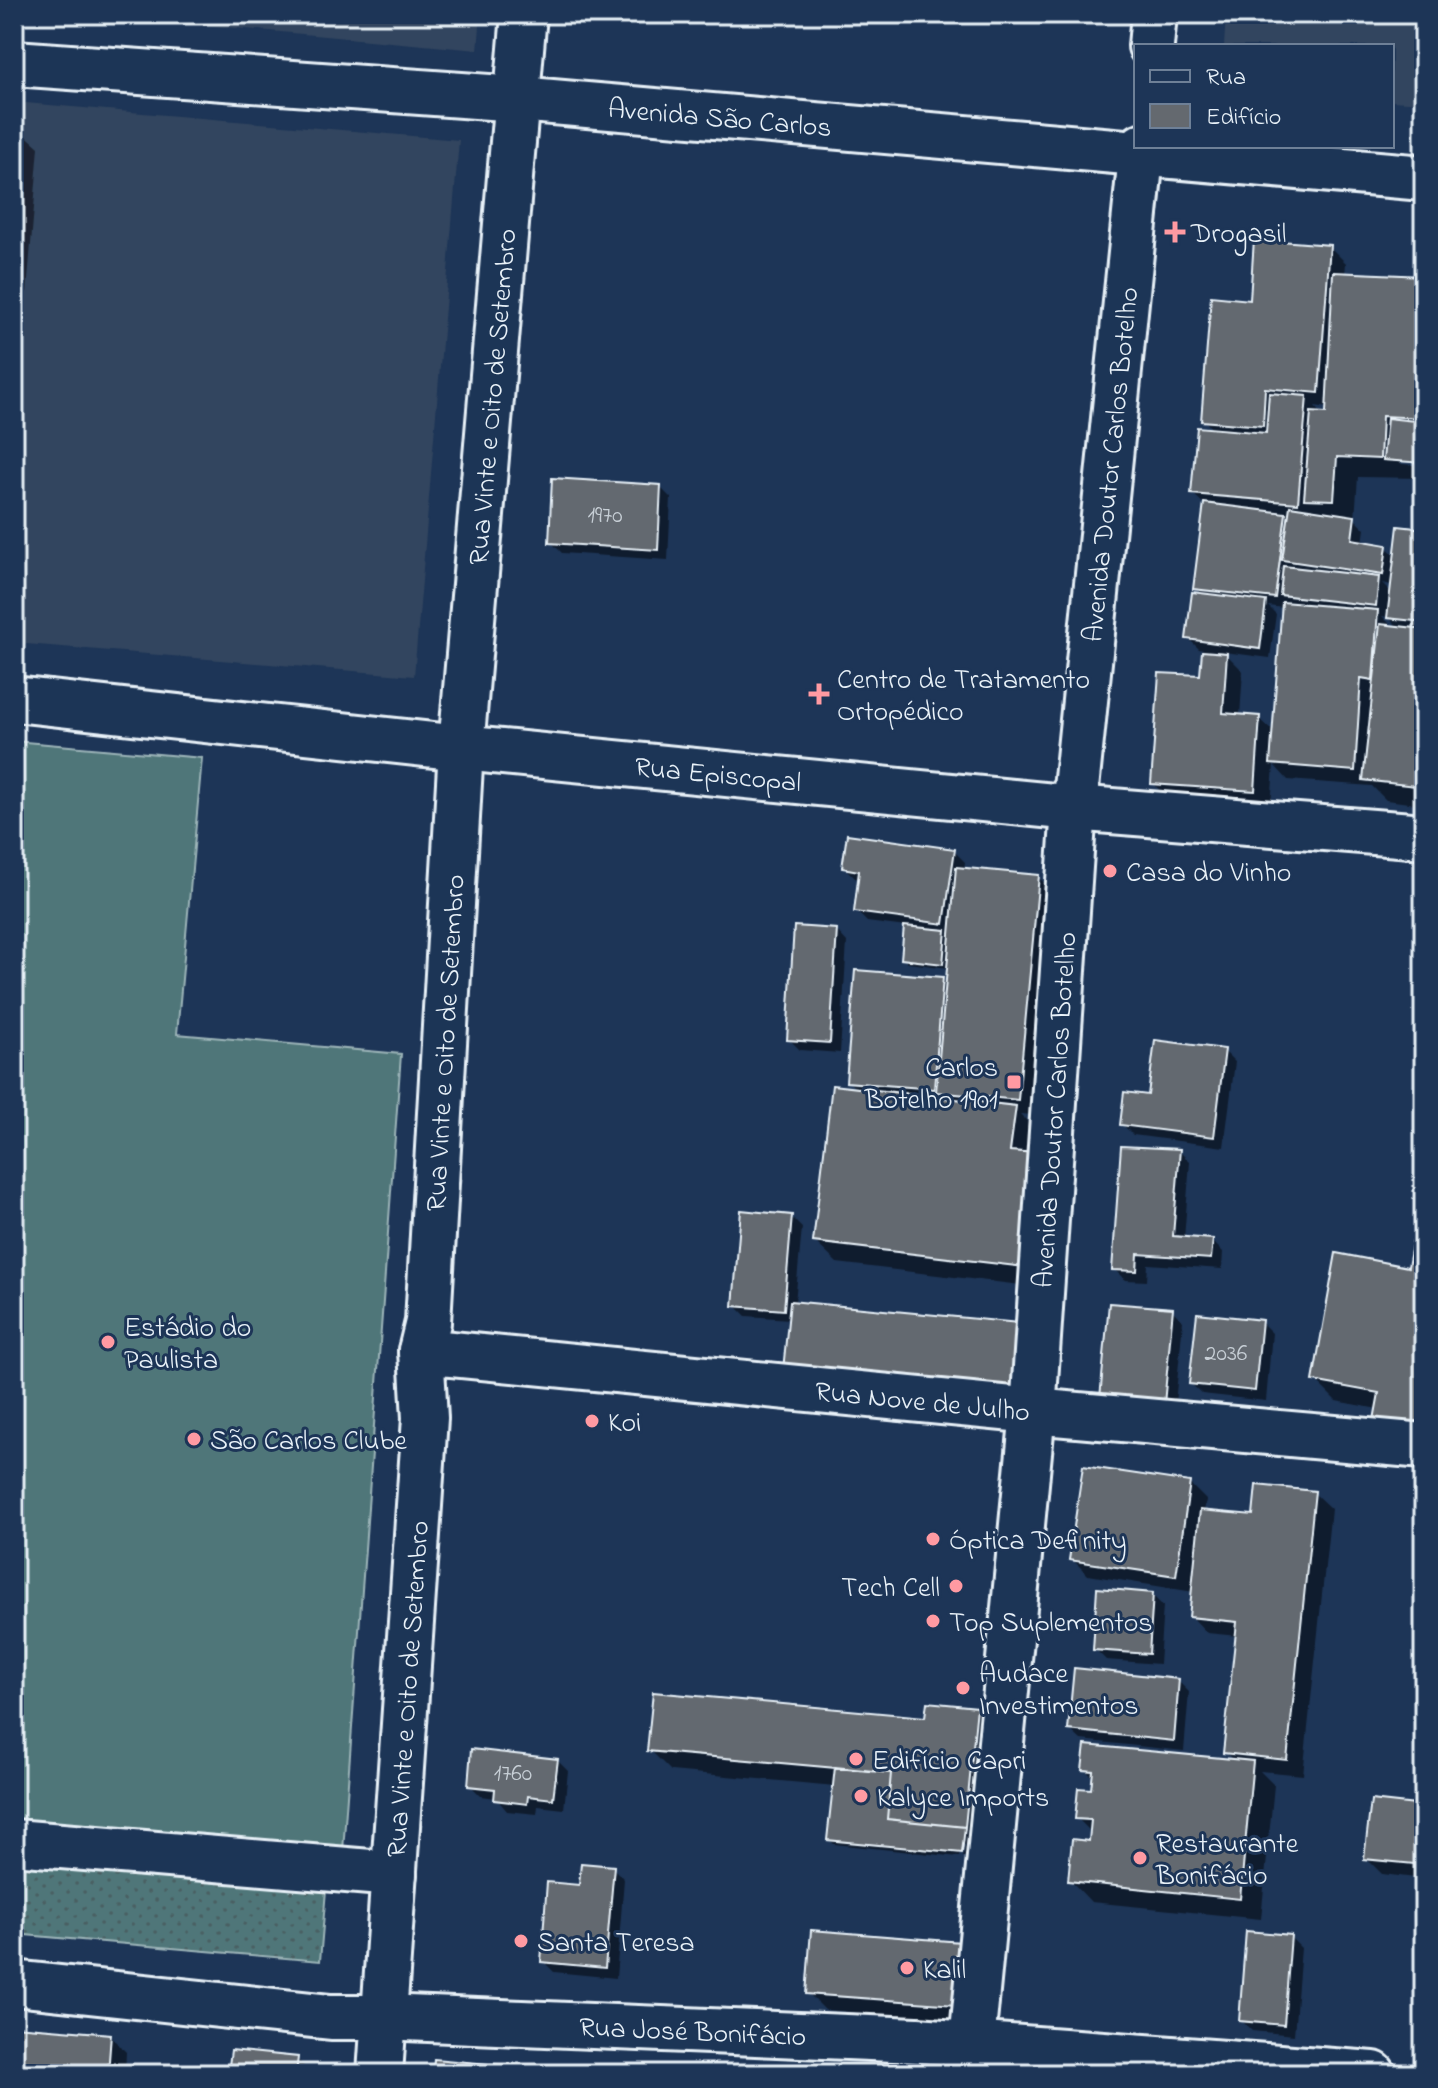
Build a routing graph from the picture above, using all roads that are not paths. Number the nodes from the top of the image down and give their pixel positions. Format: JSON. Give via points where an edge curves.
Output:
{"nodes":[{"id":1,"x":524,"y":14,"type":"edge"},
{"id":2,"x":1154,"y":14,"type":"edge"},
{"id":3,"x":1151,"y":44,"type":"edge"},
{"id":4,"x":14,"y":63,"type":"edge"},
{"id":5,"x":518,"y":99,"type":"junction"},
{"id":6,"x":1142,"y":151,"type":"edge"},
{"id":7,"x":1424,"y":178,"type":"edge"},
{"id":8,"x":14,"y":699,"type":"edge"},
{"id":9,"x":461,"y":748,"type":"junction"},
{"id":10,"x":1074,"y":808,"type":"junction"},
{"id":11,"x":1424,"y":836,"type":"edge"},
{"id":12,"x":421,"y":1351,"type":"junction"},
{"id":13,"x":1033,"y":1411,"type":"junction"},
{"id":14,"x":1424,"y":1446,"type":"edge"},
{"id":15,"x":14,"y":1842,"type":"edge"},
{"id":16,"x":394,"y":1874,"type":"junction"},
{"id":17,"x":14,"y":1983,"type":"edge"},
{"id":18,"x":383,"y":2017,"type":"junction"},
{"id":19,"x":970,"y":2059,"type":"edge"},
{"id":20,"x":380,"y":2074,"type":"edge"},
{"id":21,"x":1373,"y":2074,"type":"edge"}],
"edges":[{"from":1,"to":5,"type":"main road","name":"Rua Vinte e Oito de Setembro"},
{"from":2,"to":3,"type":"main road"},
{"from":4,"to":5,"type":"main road","name":"Avenida São Carlos"},
{"from":5,"to":6,"type":"main road","name":"Avenida São Carlos"},
{"from":5,"to":9,"type":"main road","name":"Rua Vinte e Oito de Setembro"},
{"from":6,"to":7,"type":"main road","name":"Avenida São Carlos"},
{"from":6,"to":10,"type":"main road","name":"Avenida Doutor Carlos Botelho"},
{"from":8,"to":9,"type":"main road","name":"Rua Episcopal"},
{"from":9,"to":10,"type":"main road","name":"Rua Episcopal"},
{"from":9,"to":12,"type":"main road","name":"Rua Vinte e Oito de Setembro","via":[[428,1322]]},
{"from":10,"to":11,"type":"main road","name":"Rua Episcopal"},
{"from":10,"to":13,"type":"main road","name":"Avenida Doutor Carlos Botelho"},
{"from":12,"to":13,"type":"main road","name":"Rua Nove de Julho"},
{"from":12,"to":16,"type":"main road","name":"Rua Vinte e Oito de Setembro","via":[[425,1418]]},
{"from":13,"to":14,"type":"main road","name":"Rua Nove de Julho"},
{"from":13,"to":19,"type":"main road","name":"Avenida Doutor Carlos Botelho"},
{"from":15,"to":16,"type":"main road"},
{"from":16,"to":18,"type":"main road","name":"Rua Vinte e Oito de Setembro"},
{"from":17,"to":18,"type":"main road","name":"Rua José Bonifácio","via":[[331,2017]]},
{"from":18,"to":19,"type":"main road","name":"Rua José Bonifácio"},
{"from":18,"to":20,"type":"main road","name":"Rua Vinte e Oito de Setembro"},
{"from":19,"to":21,"type":"main road","name":"Rua José Bonifácio"}]}
